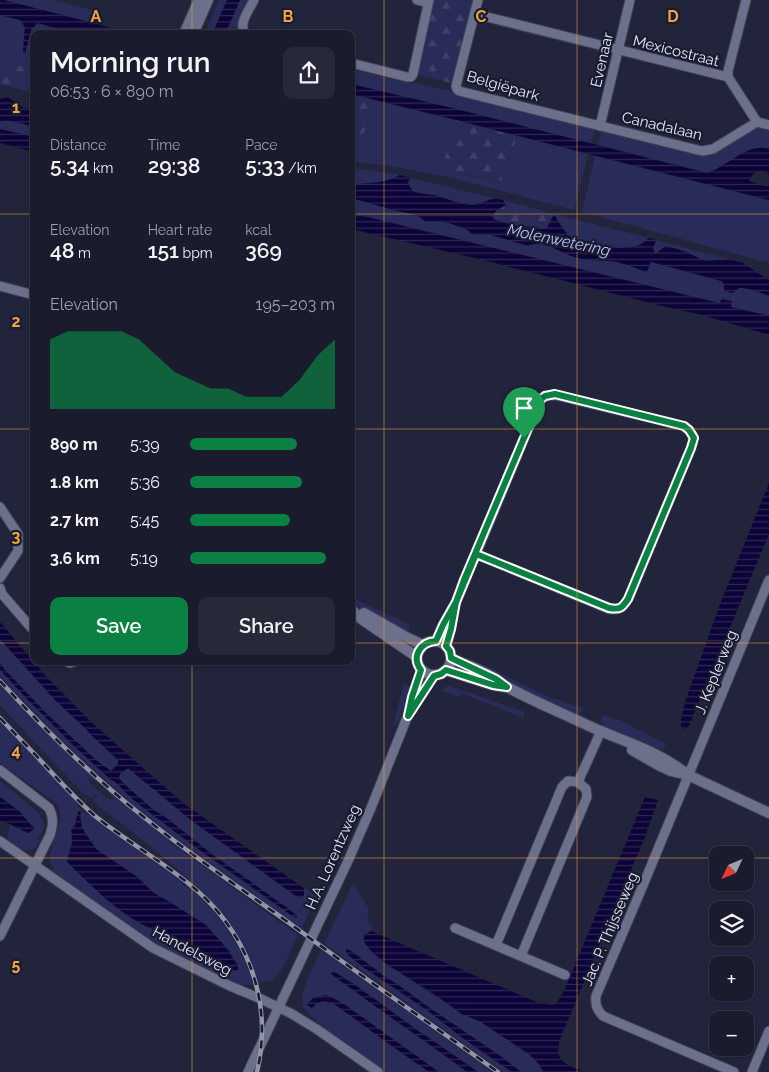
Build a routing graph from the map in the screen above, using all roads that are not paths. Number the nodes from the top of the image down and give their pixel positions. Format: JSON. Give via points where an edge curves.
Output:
{"nodes":[{"id":1,"x":199,"y":0,"type":"edge"},
{"id":2,"x":208,"y":0,"type":"edge"},
{"id":3,"x":254,"y":0,"type":"edge"},
{"id":4,"x":417,"y":0,"type":"edge"},
{"id":5,"x":478,"y":0,"type":"edge"},
{"id":6,"x":630,"y":0,"type":"edge"},
{"id":7,"x":746,"y":0,"type":"edge"},
{"id":8,"x":429,"y":1,"type":"edge"},
{"id":9,"x":475,"y":14,"type":"junction"},
{"id":10,"x":186,"y":30,"type":"edge"},
{"id":11,"x":195,"y":30,"type":"edge"},
{"id":12,"x":244,"y":30,"type":"edge"},
{"id":13,"x":618,"y":51,"type":"junction"},
{"id":14,"x":355,"y":64,"type":"edge"},
{"id":15,"x":728,"y":77,"type":"junction"},
{"id":16,"x":757,"y":122,"type":"junction"},
{"id":17,"x":769,"y":125,"type":"edge"},
{"id":18,"x":600,"y":126,"type":"junction"},
{"id":19,"x":0,"y":286,"type":"edge"},
{"id":20,"x":30,"y":293,"type":"edge"},
{"id":21,"x":0,"y":507,"type":"edge"},
{"id":22,"x":476,"y":554,"type":"junction"},
{"id":23,"x":0,"y":578,"type":"edge"},
{"id":24,"x":769,"y":580,"type":"edge"},
{"id":25,"x":0,"y":588,"type":"edge"},
{"id":26,"x":456,"y":602,"type":"junction"},
{"id":27,"x":355,"y":610,"type":"edge"},
{"id":28,"x":355,"y":612,"type":"edge"},
{"id":29,"x":30,"y":626,"type":"edge"},
{"id":30,"x":436,"y":641,"type":"junction"},
{"id":31,"x":423,"y":645,"type":"junction"},
{"id":32,"x":446,"y":646,"type":"junction"},
{"id":33,"x":417,"y":657,"type":"junction"},
{"id":34,"x":451,"y":658,"type":"junction"},
{"id":35,"x":421,"y":670,"type":"junction"},
{"id":36,"x":446,"y":670,"type":"junction"},
{"id":37,"x":434,"y":676,"type":"junction"},
{"id":38,"x":507,"y":687,"type":"junction"},
{"id":39,"x":408,"y":716,"type":"junction"},
{"id":40,"x":601,"y":731,"type":"junction"},
{"id":41,"x":0,"y":770,"type":"edge"},
{"id":42,"x":688,"y":775,"type":"junction"},
{"id":43,"x":578,"y":782,"type":"junction"},
{"id":44,"x":769,"y":813,"type":"edge"},
{"id":45,"x":0,"y":841,"type":"edge"},
{"id":46,"x":35,"y":865,"type":"junction"},
{"id":47,"x":455,"y":928,"type":"dead end"},
{"id":48,"x":0,"y":936,"type":"edge"},
{"id":49,"x":496,"y":945,"type":"junction"},
{"id":50,"x":521,"y":956,"type":"junction"},
{"id":51,"x":565,"y":975,"type":"dead end"},
{"id":52,"x":278,"y":1008,"type":"junction"},
{"id":53,"x":769,"y":1032,"type":"edge"},
{"id":54,"x":248,"y":1072,"type":"edge"},
{"id":55,"x":378,"y":1072,"type":"edge"},
{"id":56,"x":734,"y":1072,"type":"edge"},
{"id":57,"x":752,"y":1072,"type":"edge"}],
"edges":[{"from":1,"to":10,"type":"street"},
{"from":2,"to":11,"type":"street"},
{"from":3,"to":12,"type":"street","via":[[242,24]]},
{"from":4,"to":8,"type":"street"},
{"from":5,"to":9,"type":"street","name":"Belgiëpark"},
{"from":6,"to":13,"type":"street","name":"Evenaar"},
{"from":7,"to":15,"type":"street","name":"Mexicostraat"},
{"from":8,"to":14,"type":"street","via":[[411,77]]},
{"from":9,"to":13,"type":"street","name":"Mexicostraat"},
{"from":9,"to":18,"type":"street","name":"Belgiëpark","via":[[457,89]]},
{"from":13,"to":15,"type":"street","name":"Mexicostraat"},
{"from":13,"to":18,"type":"street","name":"Evenaar"},
{"from":15,"to":16,"type":"street","name":"Mexicostraat"},
{"from":16,"to":17,"type":"street"},
{"from":16,"to":18,"type":"street","name":"Canadalaan","via":[[713,149],[702,151]]},
{"from":19,"to":20,"type":"street"},
{"from":21,"to":23,"type":"street","via":[[18,534],[18,551]]},
{"from":22,"to":22,"type":"street","via":[[609,608],[620,608],[628,599],[684,464],[694,438],[692,434],[684,426],[555,394],[545,396],[540,400]]},
{"from":22,"to":26,"type":"street"},
{"from":24,"to":42,"type":"street","name":"J. Keplerweg"},
{"from":25,"to":29,"type":"street"},
{"from":26,"to":30,"type":"street"},
{"from":26,"to":32,"type":"street"},
{"from":27,"to":31,"type":"street"},
{"from":28,"to":33,"type":"street"},
{"from":30,"to":31,"type":"street"},
{"from":30,"to":32,"type":"street"},
{"from":31,"to":33,"type":"street"},
{"from":32,"to":34,"type":"street"},
{"from":33,"to":35,"type":"street"},
{"from":34,"to":36,"type":"street"},
{"from":34,"to":38,"type":"street"},
{"from":35,"to":37,"type":"street"},
{"from":35,"to":39,"type":"street","name":"H.A. Lorentzweg"},
{"from":36,"to":37,"type":"street"},
{"from":36,"to":38,"type":"street"},
{"from":37,"to":39,"type":"street","name":"H.A. Lorentzweg"},
{"from":38,"to":40,"type":"street"},
{"from":39,"to":52,"type":"street","name":"H.A. Lorentzweg","via":[[348,861]]},
{"from":40,"to":42,"type":"street","via":[[660,766]]},
{"from":40,"to":43,"type":"street"},
{"from":41,"to":46,"type":"street","via":[[49,808],[52,815],[50,835]]},
{"from":42,"to":44,"type":"street"},
{"from":42,"to":56,"type":"street","name":"Jac. P. Thijsseweg","via":[[595,1003],[603,1016]]},
{"from":43,"to":49,"type":"street","via":[[568,781],[562,787]]},
{"from":43,"to":50,"type":"street","via":[[586,789],[587,797]]},
{"from":45,"to":46,"type":"street","name":"Handelsweg"},
{"from":46,"to":48,"type":"street"},
{"from":46,"to":52,"type":"street","name":"Handelsweg","via":[[153,948]]},
{"from":47,"to":49,"type":"street"},
{"from":49,"to":50,"type":"street"},
{"from":50,"to":51,"type":"street"},
{"from":52,"to":54,"type":"street","name":"H.A. Lorentzweg"},
{"from":52,"to":55,"type":"street","name":"Handelsweg","via":[[318,1030]]},
{"from":53,"to":57,"type":"street"}]}
